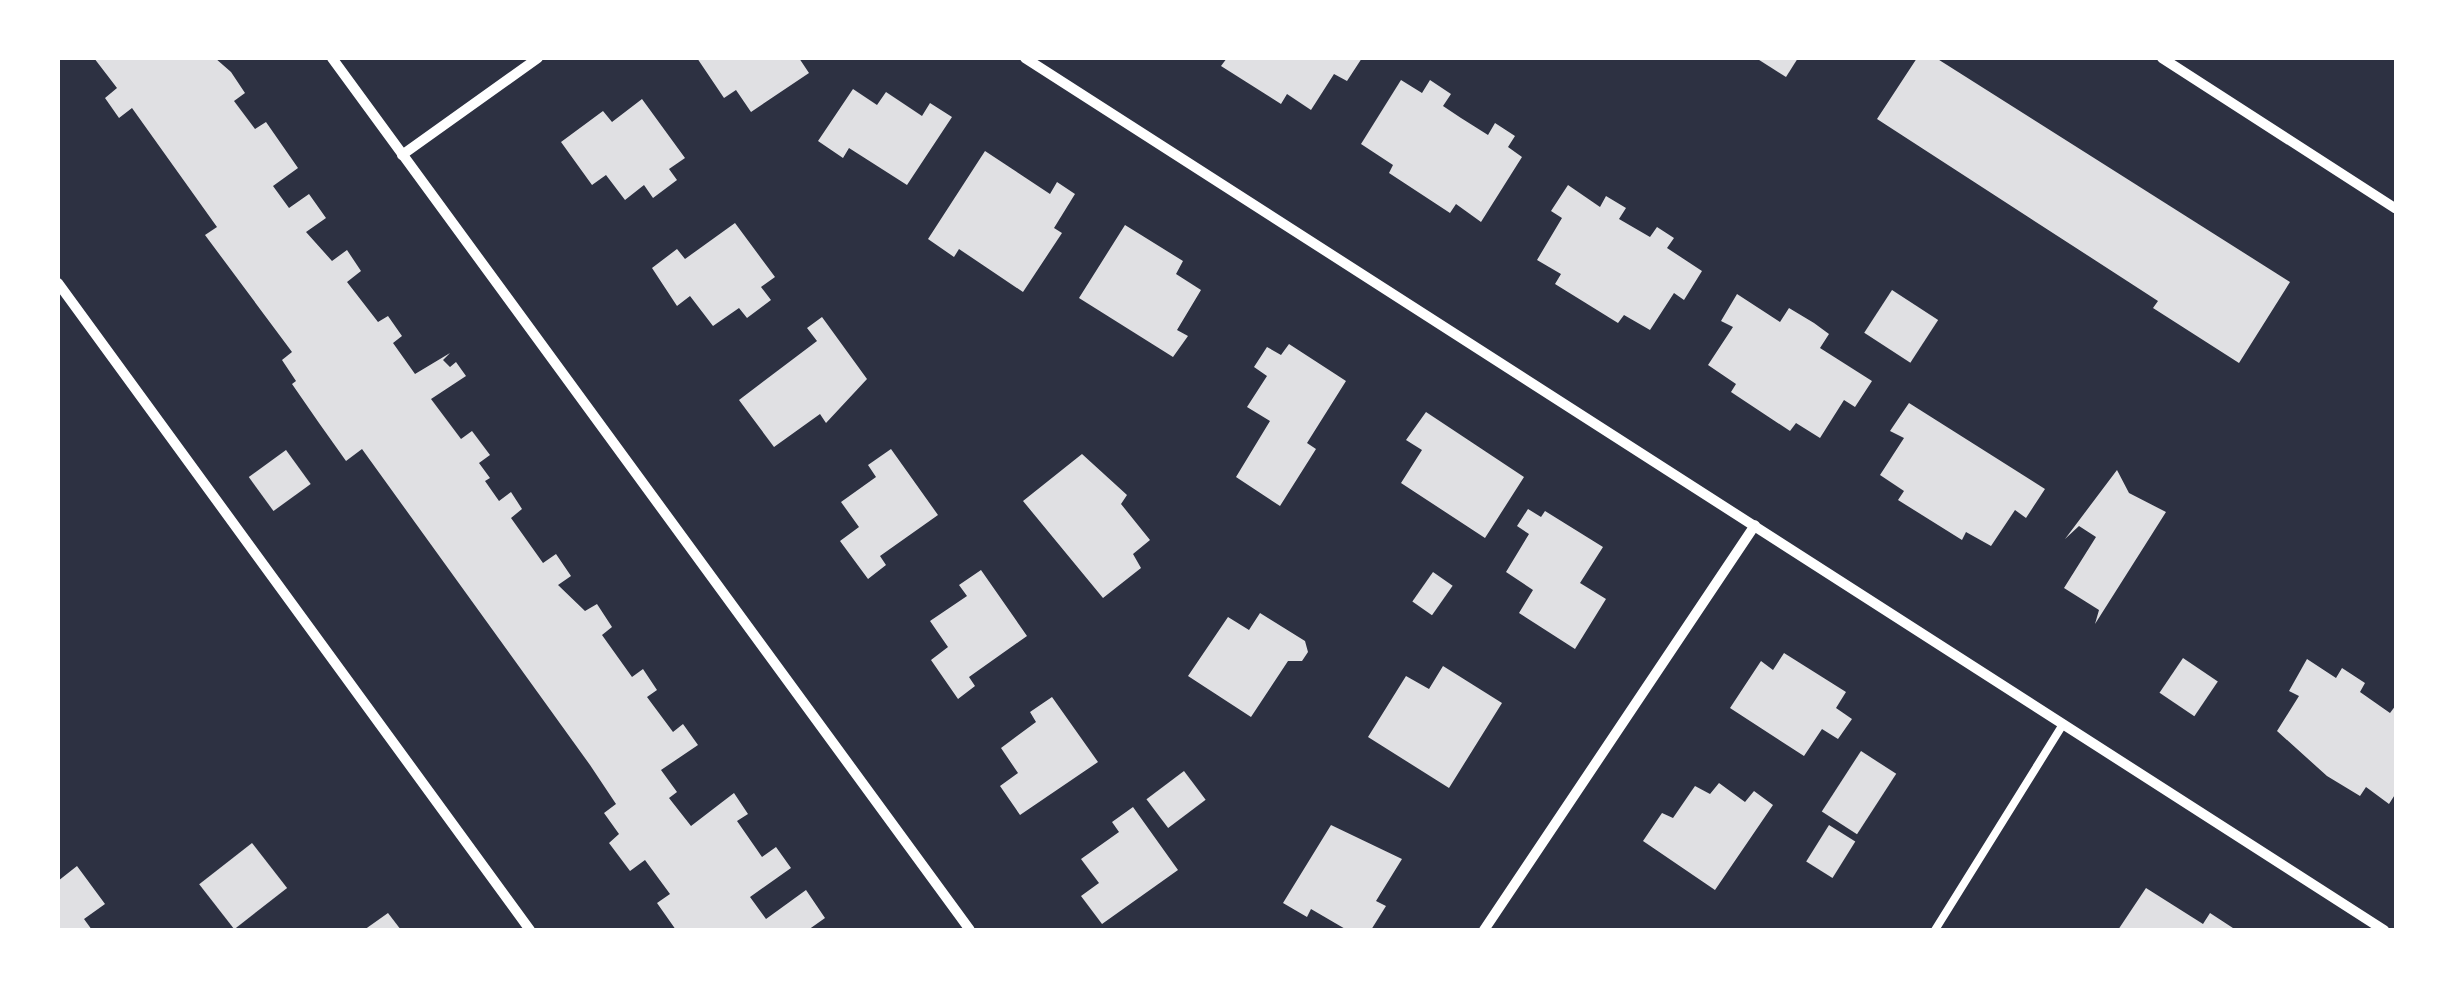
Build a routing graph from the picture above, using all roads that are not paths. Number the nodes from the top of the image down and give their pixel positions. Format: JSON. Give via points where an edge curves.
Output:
{"nodes":[{"id":1,"x":332,"y":58,"type":"edge"},
{"id":2,"x":538,"y":58,"type":"edge"},
{"id":3,"x":1025,"y":58,"type":"edge"},
{"id":4,"x":2162,"y":58,"type":"edge"},
{"id":5,"x":402,"y":155,"type":"junction"},
{"id":6,"x":2396,"y":209,"type":"edge"},
{"id":7,"x":58,"y":283,"type":"edge"},
{"id":8,"x":1754,"y":525,"type":"junction"},
{"id":9,"x":2063,"y":724,"type":"junction"},
{"id":10,"x":530,"y":930,"type":"edge"},
{"id":11,"x":970,"y":930,"type":"edge"},
{"id":12,"x":1484,"y":930,"type":"edge"},
{"id":13,"x":1935,"y":930,"type":"edge"},
{"id":14,"x":2384,"y":930,"type":"edge"}],
"edges":[{"from":1,"to":5,"type":"street"},
{"from":2,"to":5,"type":"street"},
{"from":3,"to":8,"type":"street"},
{"from":4,"to":6,"type":"street"},
{"from":5,"to":11,"type":"street"},
{"from":7,"to":10,"type":"street"},
{"from":8,"to":9,"type":"street"},
{"from":8,"to":12,"type":"street"},
{"from":9,"to":13,"type":"lane"},
{"from":9,"to":14,"type":"street"}]}
